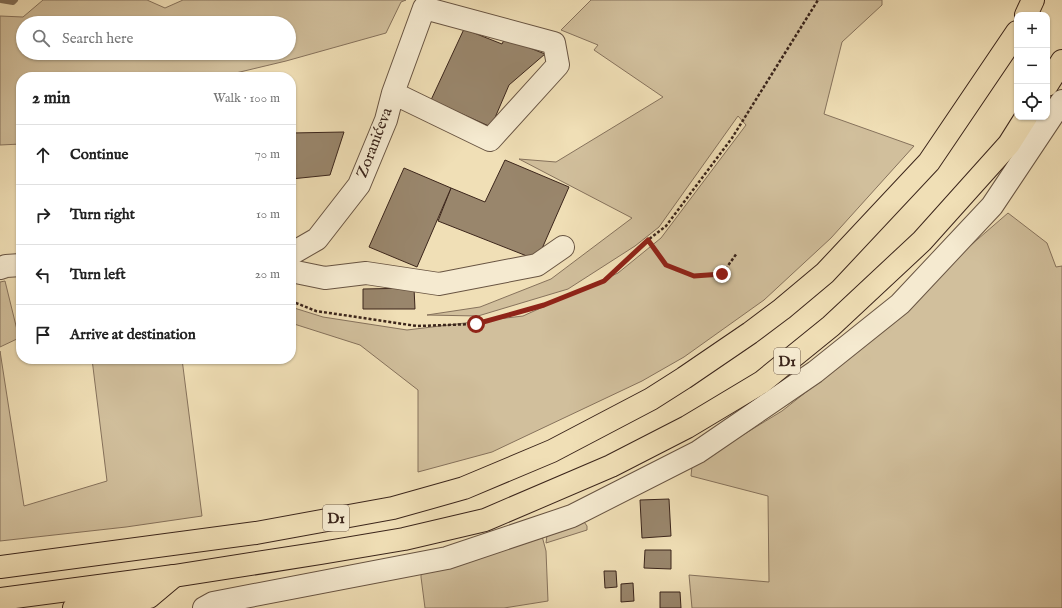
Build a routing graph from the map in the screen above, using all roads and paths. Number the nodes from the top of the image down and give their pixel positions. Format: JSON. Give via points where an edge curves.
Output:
{"nodes":[{"id":1,"x":818,"y":0,"type":"edge"},
{"id":2,"x":1033,"y":0,"type":"edge"},
{"id":3,"x":1027,"y":12,"type":"edge"},
{"id":4,"x":1014,"y":36,"type":"edge"},
{"id":5,"x":1062,"y":62,"type":"edge"},
{"id":6,"x":1050,"y":80,"type":"edge"},
{"id":7,"x":393,"y":93,"type":"junction"},
{"id":8,"x":1062,"y":101,"type":"edge"},
{"id":9,"x":1024,"y":120,"type":"edge"},
{"id":10,"x":648,"y":240,"type":"junction"},
{"id":11,"x":563,"y":247,"type":"dead end"},
{"id":12,"x":296,"y":251,"type":"edge"},
{"id":13,"x":737,"y":253,"type":"dead end"},
{"id":14,"x":16,"y":265,"type":"edge"},
{"id":15,"x":0,"y":268,"type":"edge"},
{"id":16,"x":296,"y":272,"type":"edge"},
{"id":17,"x":296,"y":303,"type":"edge"},
{"id":18,"x":0,"y":567,"type":"edge"},
{"id":19,"x":174,"y":576,"type":"junction"},
{"id":20,"x":0,"y":599,"type":"edge"},
{"id":21,"x":208,"y":605,"type":"edge"},
{"id":22,"x":74,"y":608,"type":"edge"}],
"edges":[{"from":1,"to":10,"type":"path","via":[[732,138],[666,226]]},
{"from":2,"to":3,"type":"highway"},
{"from":4,"to":18,"type":"highway","number":"D1","via":[[929,162],[825,273],[782,309],[718,356],[651,399],[552,451],[464,488],[393,508],[256,533]]},
{"from":5,"to":6,"type":"highway"},
{"from":7,"to":7,"type":"street","name":"Zoranićeva","via":[[424,8],[554,43],[558,66],[490,140]]},
{"from":7,"to":12,"type":"street","name":"Zoranićeva","via":[[386,120],[359,185],[317,239]]},
{"from":8,"to":21,"type":"street","via":[[992,206],[900,304],[815,372],[698,452],[572,516],[447,558]]},
{"from":9,"to":19,"type":"highway","number":"D1","via":[[1009,144],[922,241],[831,326],[762,382],[687,427],[611,466],[485,520],[404,539]]},
{"from":10,"to":13,"type":"path","via":[[666,265],[694,276],[722,274]]},
{"from":10,"to":17,"type":"path","via":[[604,281],[544,305],[476,324],[417,326],[316,311]]},
{"from":11,"to":16,"type":"street","via":[[538,265],[439,284],[366,273],[325,278]]},
{"from":14,"to":15,"type":"street"},
{"from":19,"to":20,"type":"highway","number":"D1"},
{"from":19,"to":22,"type":"highway","via":[[149,597]]}]}
